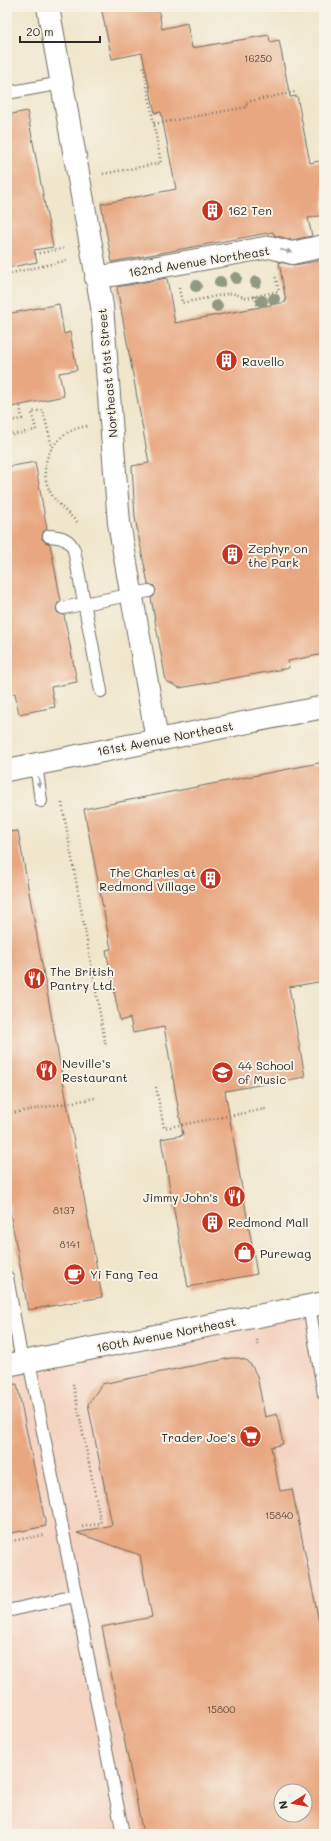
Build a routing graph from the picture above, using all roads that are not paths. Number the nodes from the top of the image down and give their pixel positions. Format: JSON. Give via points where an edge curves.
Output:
{"nodes":[{"id":1,"x":48,"y":7,"type":"edge"},
{"id":2,"x":62,"y":83,"type":"junction"},
{"id":3,"x":7,"y":93,"type":"edge"},
{"id":4,"x":324,"y":246,"type":"edge"},
{"id":5,"x":96,"y":278,"type":"junction"},
{"id":6,"x":49,"y":536,"type":"dead end"},
{"id":7,"x":141,"y":593,"type":"junction"},
{"id":8,"x":84,"y":604,"type":"junction"},
{"id":9,"x":63,"y":608,"type":"dead end"},
{"id":10,"x":101,"y":691,"type":"dead end"},
{"id":11,"x":324,"y":707,"type":"edge"},
{"id":12,"x":158,"y":740,"type":"junction"},
{"id":13,"x":36,"y":764,"type":"junction"},
{"id":14,"x":7,"y":770,"type":"edge"},
{"id":15,"x":41,"y":801,"type":"dead end"},
{"id":16,"x":7,"y":1276,"type":"edge"},
{"id":17,"x":317,"y":1305,"type":"edge"},
{"id":18,"x":19,"y":1362,"type":"edge"},
{"id":19,"x":324,"y":1394,"type":"edge"},
{"id":20,"x":75,"y":1596,"type":"junction"},
{"id":21,"x":7,"y":1611,"type":"edge"},
{"id":22,"x":123,"y":1834,"type":"edge"}],
"edges":[{"from":1,"to":2,"type":"street","name":"Northeast 81st Street"},
{"from":2,"to":3,"type":"lane"},
{"from":2,"to":5,"type":"street","name":"Northeast 81st Street"},
{"from":5,"to":4,"type":"street","name":"162nd Avenue Northeast","one_way":true,"via":[[270,247],[292,253]]},
{"from":5,"to":7,"type":"street","name":"Northeast 81st Street","via":[[102,306],[119,523]]},
{"from":6,"to":8,"type":"lane","via":[[62,537],[72,546]]},
{"from":7,"to":8,"type":"lane"},
{"from":7,"to":12,"type":"street","name":"Northeast 81st Street"},
{"from":8,"to":9,"type":"lane"},
{"from":8,"to":10,"type":"lane"},
{"from":11,"to":12,"type":"street","name":"161st Avenue Northeast"},
{"from":12,"to":13,"type":"street","name":"161st Avenue Northeast"},
{"from":13,"to":14,"type":"street","name":"161st Avenue Northeast"},
{"from":13,"to":15,"type":"lane","one_way":true},
{"from":16,"to":18,"type":"lane"},
{"from":17,"to":18,"type":"street","name":"160th Avenue Northeast"},
{"from":17,"to":19,"type":"lane"},
{"from":18,"to":20,"type":"lane"},
{"from":20,"to":21,"type":"lane"},
{"from":20,"to":22,"type":"lane"}]}
